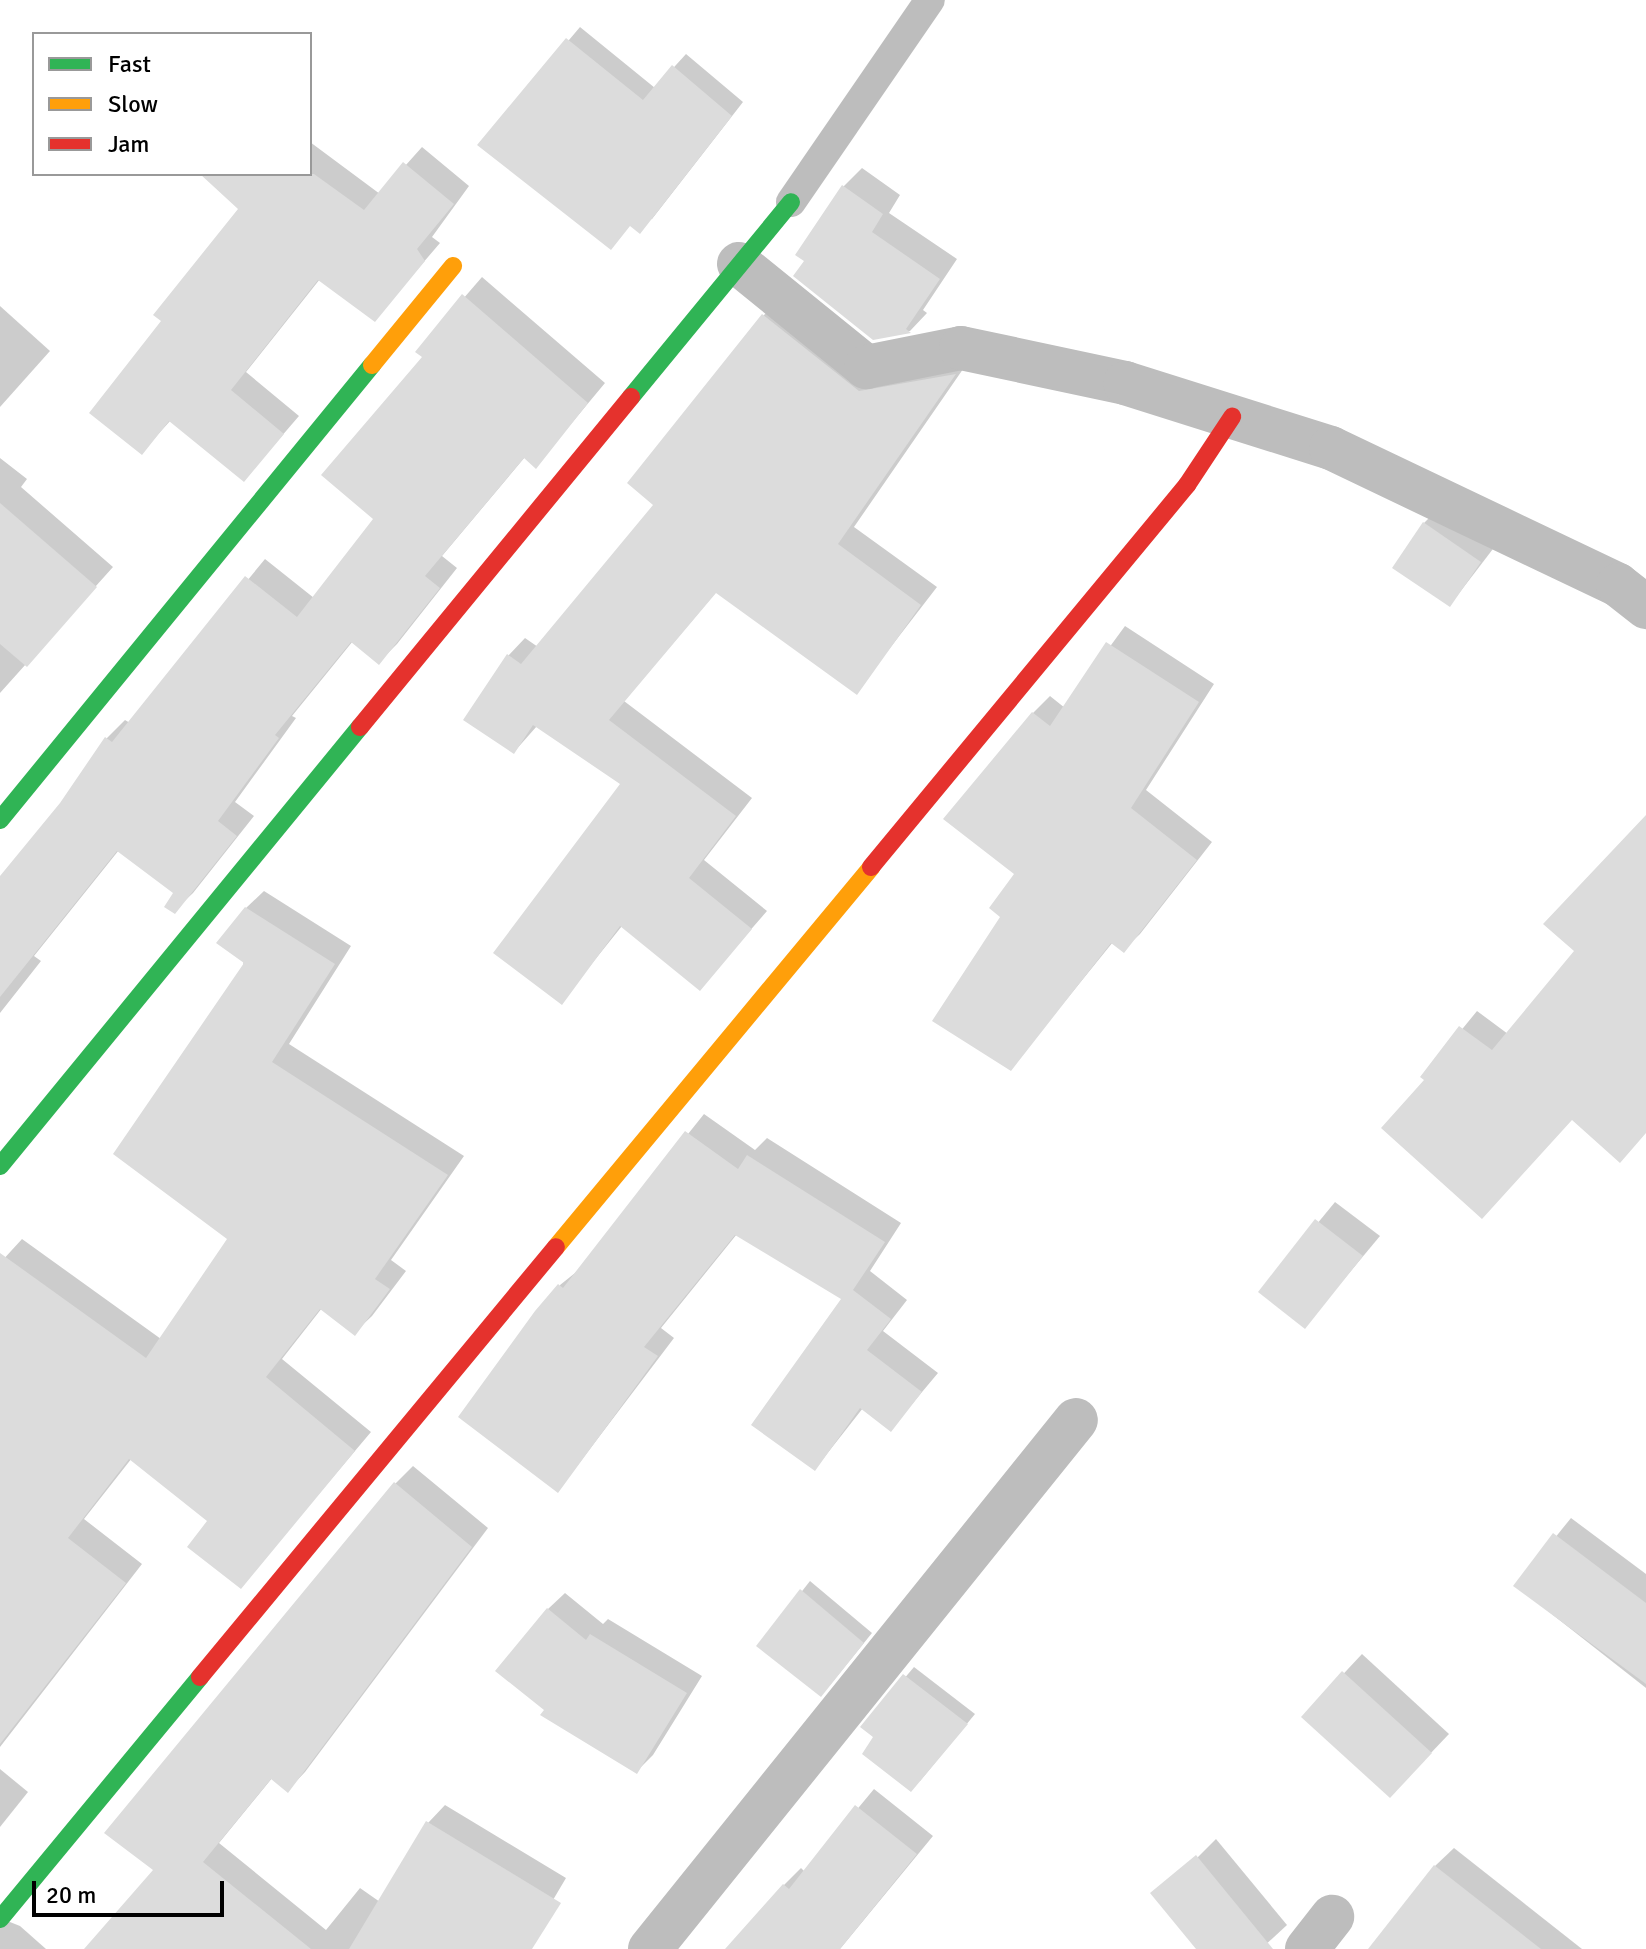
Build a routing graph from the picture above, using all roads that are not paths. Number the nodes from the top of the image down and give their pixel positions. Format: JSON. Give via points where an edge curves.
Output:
{"nodes":[{"id":1,"x":930,"y":0,"type":"edge"},
{"id":2,"x":791,"y":202,"type":"joint"},
{"id":3,"x":739,"y":264,"type":"junction"},
{"id":4,"x":453,"y":266,"type":"dead end"},
{"id":5,"x":1232,"y":417,"type":"junction"},
{"id":6,"x":1646,"y":607,"type":"edge"},
{"id":7,"x":0,"y":820,"type":"edge"},
{"id":8,"x":0,"y":1166,"type":"edge"},
{"id":9,"x":1076,"y":1420,"type":"dead end"},
{"id":10,"x":0,"y":1919,"type":"edge"},
{"id":11,"x":650,"y":1949,"type":"edge"}],
"edges":[{"from":1,"to":2,"type":"lane"},
{"from":2,"to":3,"type":"street"},
{"from":3,"to":5,"type":"street","via":[[866,367],[961,348],[1125,383]]},
{"from":3,"to":8,"type":"street"},
{"from":4,"to":7,"type":"street"},
{"from":5,"to":6,"type":"street","via":[[1331,448],[1618,585]]},
{"from":5,"to":10,"type":"street","via":[[1177,497]]},
{"from":9,"to":11,"type":"street"}]}
